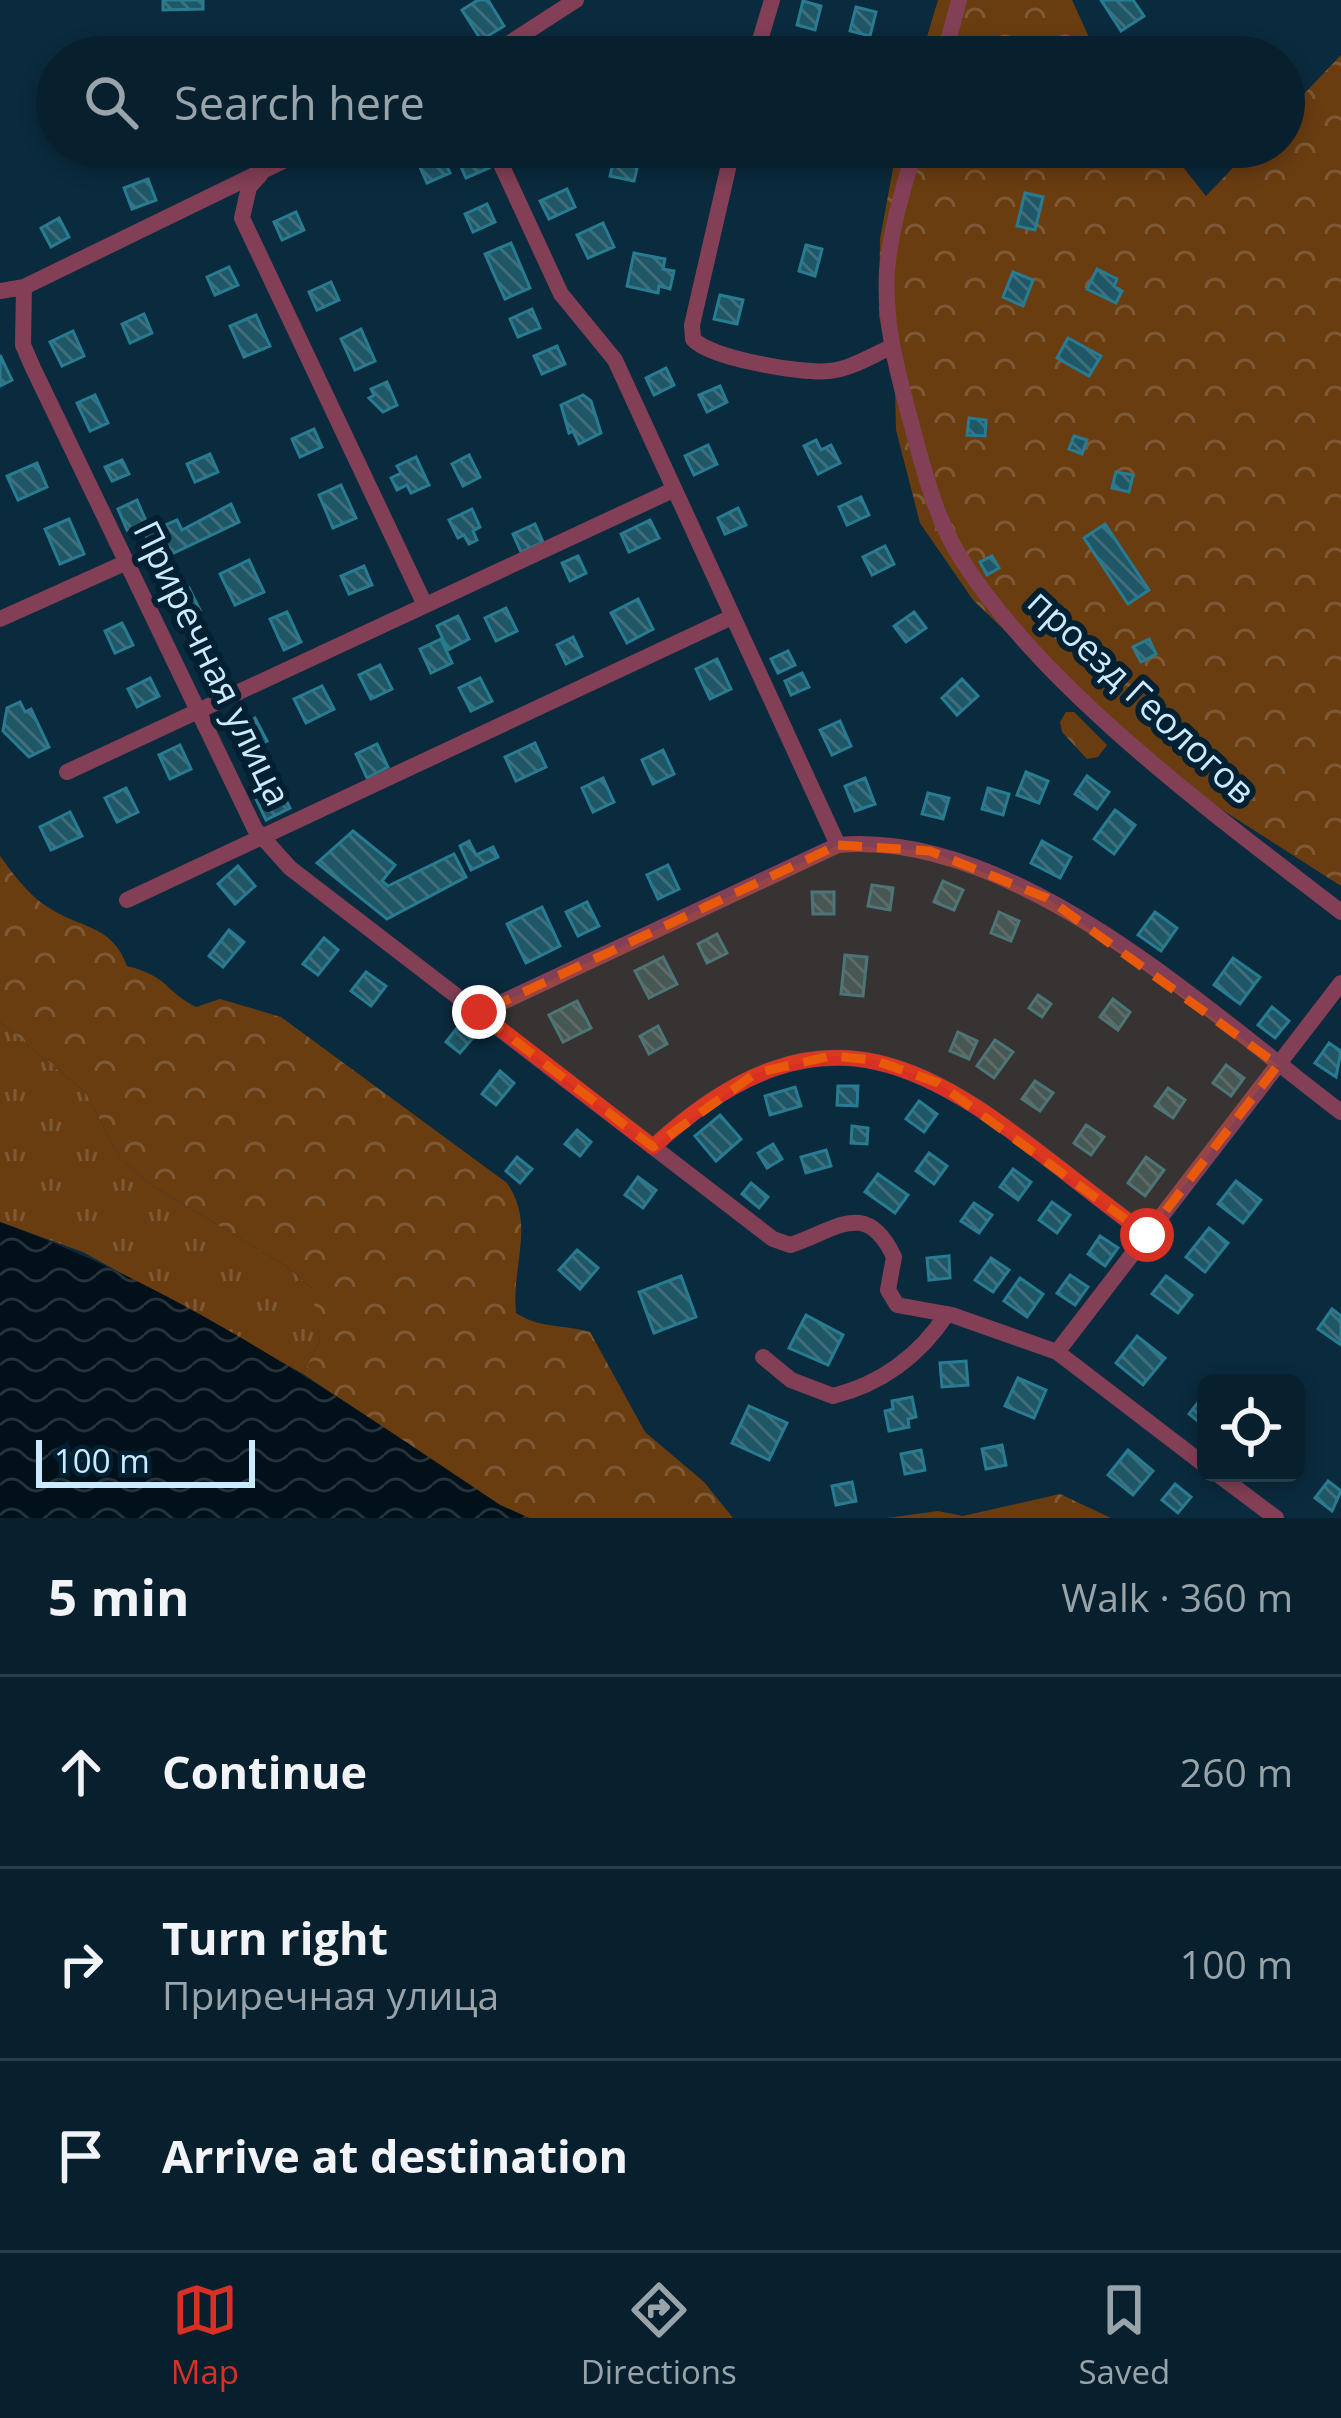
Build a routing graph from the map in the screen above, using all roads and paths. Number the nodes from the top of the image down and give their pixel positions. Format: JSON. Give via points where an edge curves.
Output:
{"nodes":[{"id":1,"x":576,"y":0,"type":"edge"},
{"id":2,"x":772,"y":0,"type":"edge"},
{"id":3,"x":958,"y":0,"type":"edge"},
{"id":4,"x":520,"y":36,"type":"edge"},
{"id":5,"x":761,"y":36,"type":"edge"},
{"id":6,"x":949,"y":36,"type":"edge"},
{"id":7,"x":273,"y":168,"type":"edge"},
{"id":8,"x":503,"y":168,"type":"edge"},
{"id":9,"x":728,"y":168,"type":"edge"},
{"id":10,"x":910,"y":168,"type":"edge"},
{"id":11,"x":260,"y":175,"type":"junction"},
{"id":12,"x":24,"y":287,"type":"junction"},
{"id":13,"x":0,"y":291,"type":"edge"},
{"id":14,"x":891,"y":347,"type":"junction"},
{"id":15,"x":673,"y":490,"type":"junction"},
{"id":16,"x":127,"y":562,"type":"junction"},
{"id":17,"x":425,"y":605,"type":"junction"},
{"id":18,"x":732,"y":617,"type":"junction"},
{"id":19,"x":0,"y":619,"type":"edge"},
{"id":20,"x":199,"y":711,"type":"junction"},
{"id":21,"x":68,"y":772,"type":"dead end"},
{"id":22,"x":263,"y":836,"type":"junction"},
{"id":23,"x":838,"y":845,"type":"junction"},
{"id":24,"x":127,"y":900,"type":"dead end"},
{"id":25,"x":1341,"y":912,"type":"edge"},
{"id":26,"x":1341,"y":983,"type":"edge"},
{"id":27,"x":479,"y":1012,"type":"junction"},
{"id":28,"x":1278,"y":1065,"type":"junction"},
{"id":29,"x":1341,"y":1112,"type":"edge"},
{"id":30,"x":653,"y":1147,"type":"junction"},
{"id":31,"x":1147,"y":1235,"type":"junction"},
{"id":32,"x":947,"y":1314,"type":"junction"},
{"id":33,"x":1057,"y":1352,"type":"junction"},
{"id":34,"x":763,"y":1357,"type":"dead end"},
{"id":35,"x":1197,"y":1459,"type":"edge"},
{"id":36,"x":1228,"y":1482,"type":"edge"},
{"id":37,"x":1276,"y":1518,"type":"edge"}],
"edges":[{"from":1,"to":4,"type":"street"},
{"from":2,"to":5,"type":"street"},
{"from":3,"to":6,"type":"street"},
{"from":7,"to":11,"type":"street"},
{"from":8,"to":15,"type":"street","via":[[561,293],[615,360]]},
{"from":9,"to":14,"type":"street","via":[[693,339],[715,353],[814,371]]},
{"from":10,"to":14,"type":"street","name":"проезд Геологов","via":[[887,267]]},
{"from":11,"to":12,"type":"street"},
{"from":11,"to":17,"type":"street","via":[[242,218]]},
{"from":12,"to":13,"type":"street"},
{"from":12,"to":16,"type":"street","name":"Приречная улица","via":[[23,345]]},
{"from":14,"to":25,"type":"street","name":"проезд Геологов","via":[[941,521],[988,595],[1187,793]]},
{"from":15,"to":17,"type":"street"},
{"from":15,"to":18,"type":"street"},
{"from":16,"to":19,"type":"street"},
{"from":16,"to":20,"type":"street","name":"Приречная улица"},
{"from":17,"to":20,"type":"street"},
{"from":18,"to":22,"type":"street"},
{"from":18,"to":23,"type":"street"},
{"from":20,"to":21,"type":"street"},
{"from":20,"to":22,"type":"street","name":"Приречная улица"},
{"from":22,"to":24,"type":"street"},
{"from":22,"to":27,"type":"street","name":"Приречная улица","via":[[317,892]]},
{"from":23,"to":27,"type":"street"},
{"from":23,"to":28,"type":"street","via":[[930,851],[1047,898]]},
{"from":26,"to":28,"type":"street"},
{"from":27,"to":30,"type":"street","name":"Приречная улица"},
{"from":28,"to":29,"type":"street"},
{"from":28,"to":31,"type":"street"},
{"from":30,"to":31,"type":"street","via":[[720,1091],[756,1073],[831,1056],[874,1060],[938,1083]]},
{"from":30,"to":32,"type":"street","name":"Приречная улица","via":[[773,1239],[790,1245],[843,1222],[876,1231],[895,1257],[888,1290],[897,1305]]},
{"from":31,"to":33,"type":"street"},
{"from":32,"to":33,"type":"street","name":"Приречная улица"},
{"from":32,"to":34,"type":"street","via":[[904,1362],[833,1396],[790,1380]]},
{"from":33,"to":35,"type":"street","name":"Приречная улица"},
{"from":36,"to":37,"type":"street"}]}
